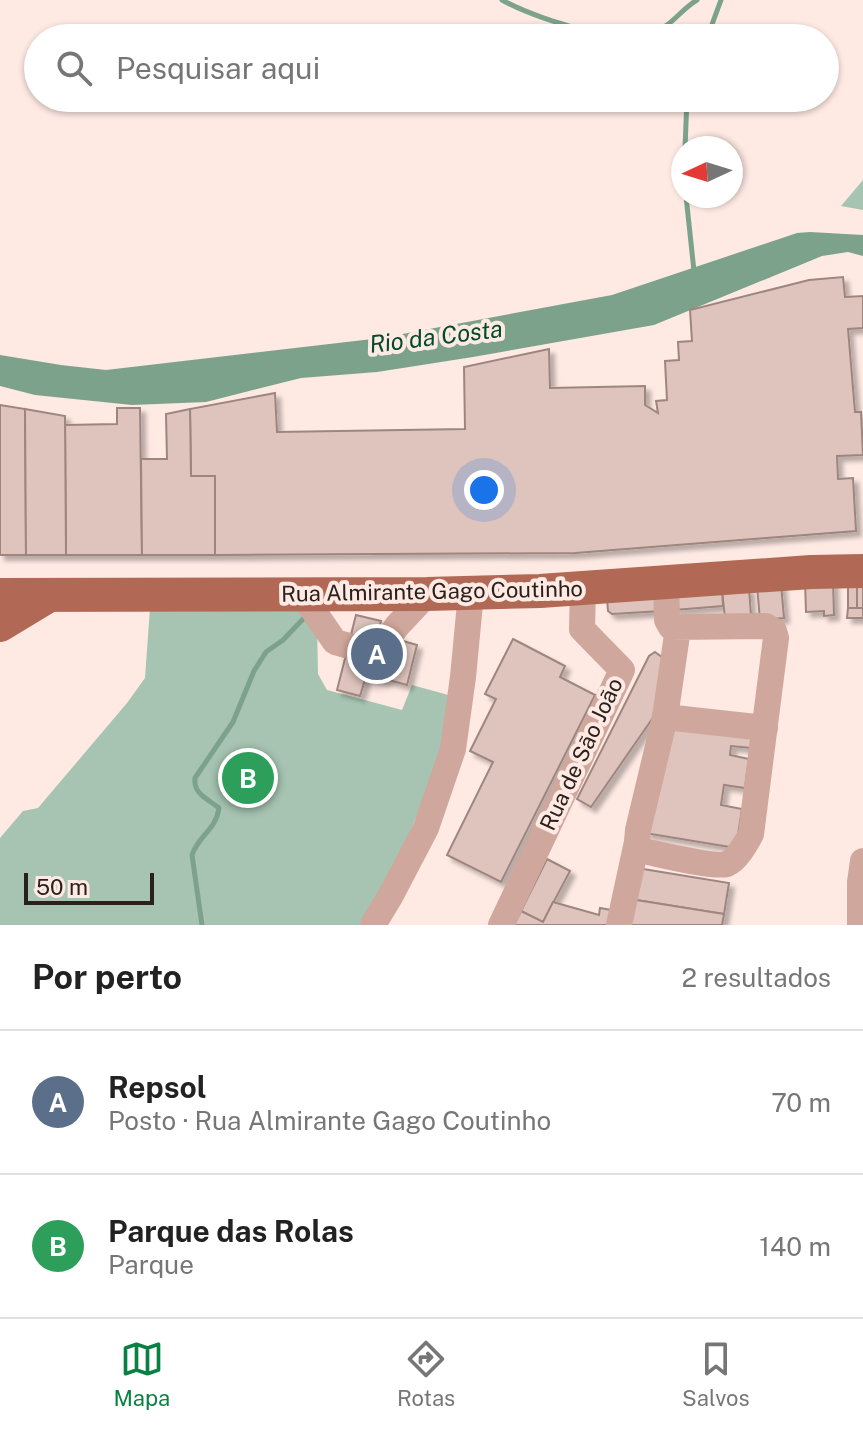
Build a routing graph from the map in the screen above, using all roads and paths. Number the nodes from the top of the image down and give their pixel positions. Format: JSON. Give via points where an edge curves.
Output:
{"nodes":[{"id":1,"x":863,"y":571,"type":"edge"},
{"id":2,"x":666,"y":583,"type":"junction"},
{"id":3,"x":583,"y":589,"type":"junction"},
{"id":4,"x":471,"y":593,"type":"junction"},
{"id":5,"x":51,"y":594,"type":"junction"},
{"id":6,"x":302,"y":594,"type":"junction"},
{"id":7,"x":427,"y":594,"type":"junction"},
{"id":8,"x":0,"y":595,"type":"edge"},
{"id":9,"x":0,"y":625,"type":"edge"},
{"id":10,"x":678,"y":628,"type":"junction"},
{"id":11,"x":665,"y":717,"type":"junction"},
{"id":12,"x":765,"y":728,"type":"junction"},
{"id":13,"x":637,"y":842,"type":"junction"},
{"id":14,"x":863,"y":861,"type":"edge"},
{"id":15,"x":373,"y":925,"type":"edge"},
{"id":16,"x":501,"y":925,"type":"edge"},
{"id":17,"x":619,"y":925,"type":"edge"},
{"id":18,"x":860,"y":925,"type":"edge"}],
"edges":[{"from":1,"to":2,"type":"main road","name":"Rua Almirante Gago Coutinho"},
{"from":2,"to":3,"type":"main road","name":"Rua Almirante Gago Coutinho"},
{"from":2,"to":10,"type":"street","via":[[667,620]]},
{"from":3,"to":4,"type":"main road","name":"Rua Almirante Gago Coutinho"},
{"from":3,"to":16,"type":"street","name":"Rua de São João","via":[[582,629],[622,670]]},
{"from":4,"to":7,"type":"main road","name":"Rua Almirante Gago Coutinho"},
{"from":4,"to":15,"type":"street","via":[[453,749],[426,828]]},
{"from":5,"to":6,"type":"main road","name":"Rua Almirante Gago Coutinho"},
{"from":5,"to":8,"type":"main road","name":"Rua Almirante Gago Coutinho"},
{"from":5,"to":9,"type":"main road"},
{"from":6,"to":7,"type":"main road","name":"Rua Almirante Gago Coutinho"},
{"from":6,"to":7,"type":"street","via":[[335,642],[377,654]]},
{"from":10,"to":11,"type":"street"},
{"from":10,"to":12,"type":"street","via":[[766,626],[774,631]]},
{"from":11,"to":12,"type":"street"},
{"from":11,"to":13,"type":"street"},
{"from":12,"to":13,"type":"street","via":[[751,834],[734,859],[726,865],[712,864],[643,851]]},
{"from":13,"to":17,"type":"street"},
{"from":14,"to":18,"type":"street"}]}
